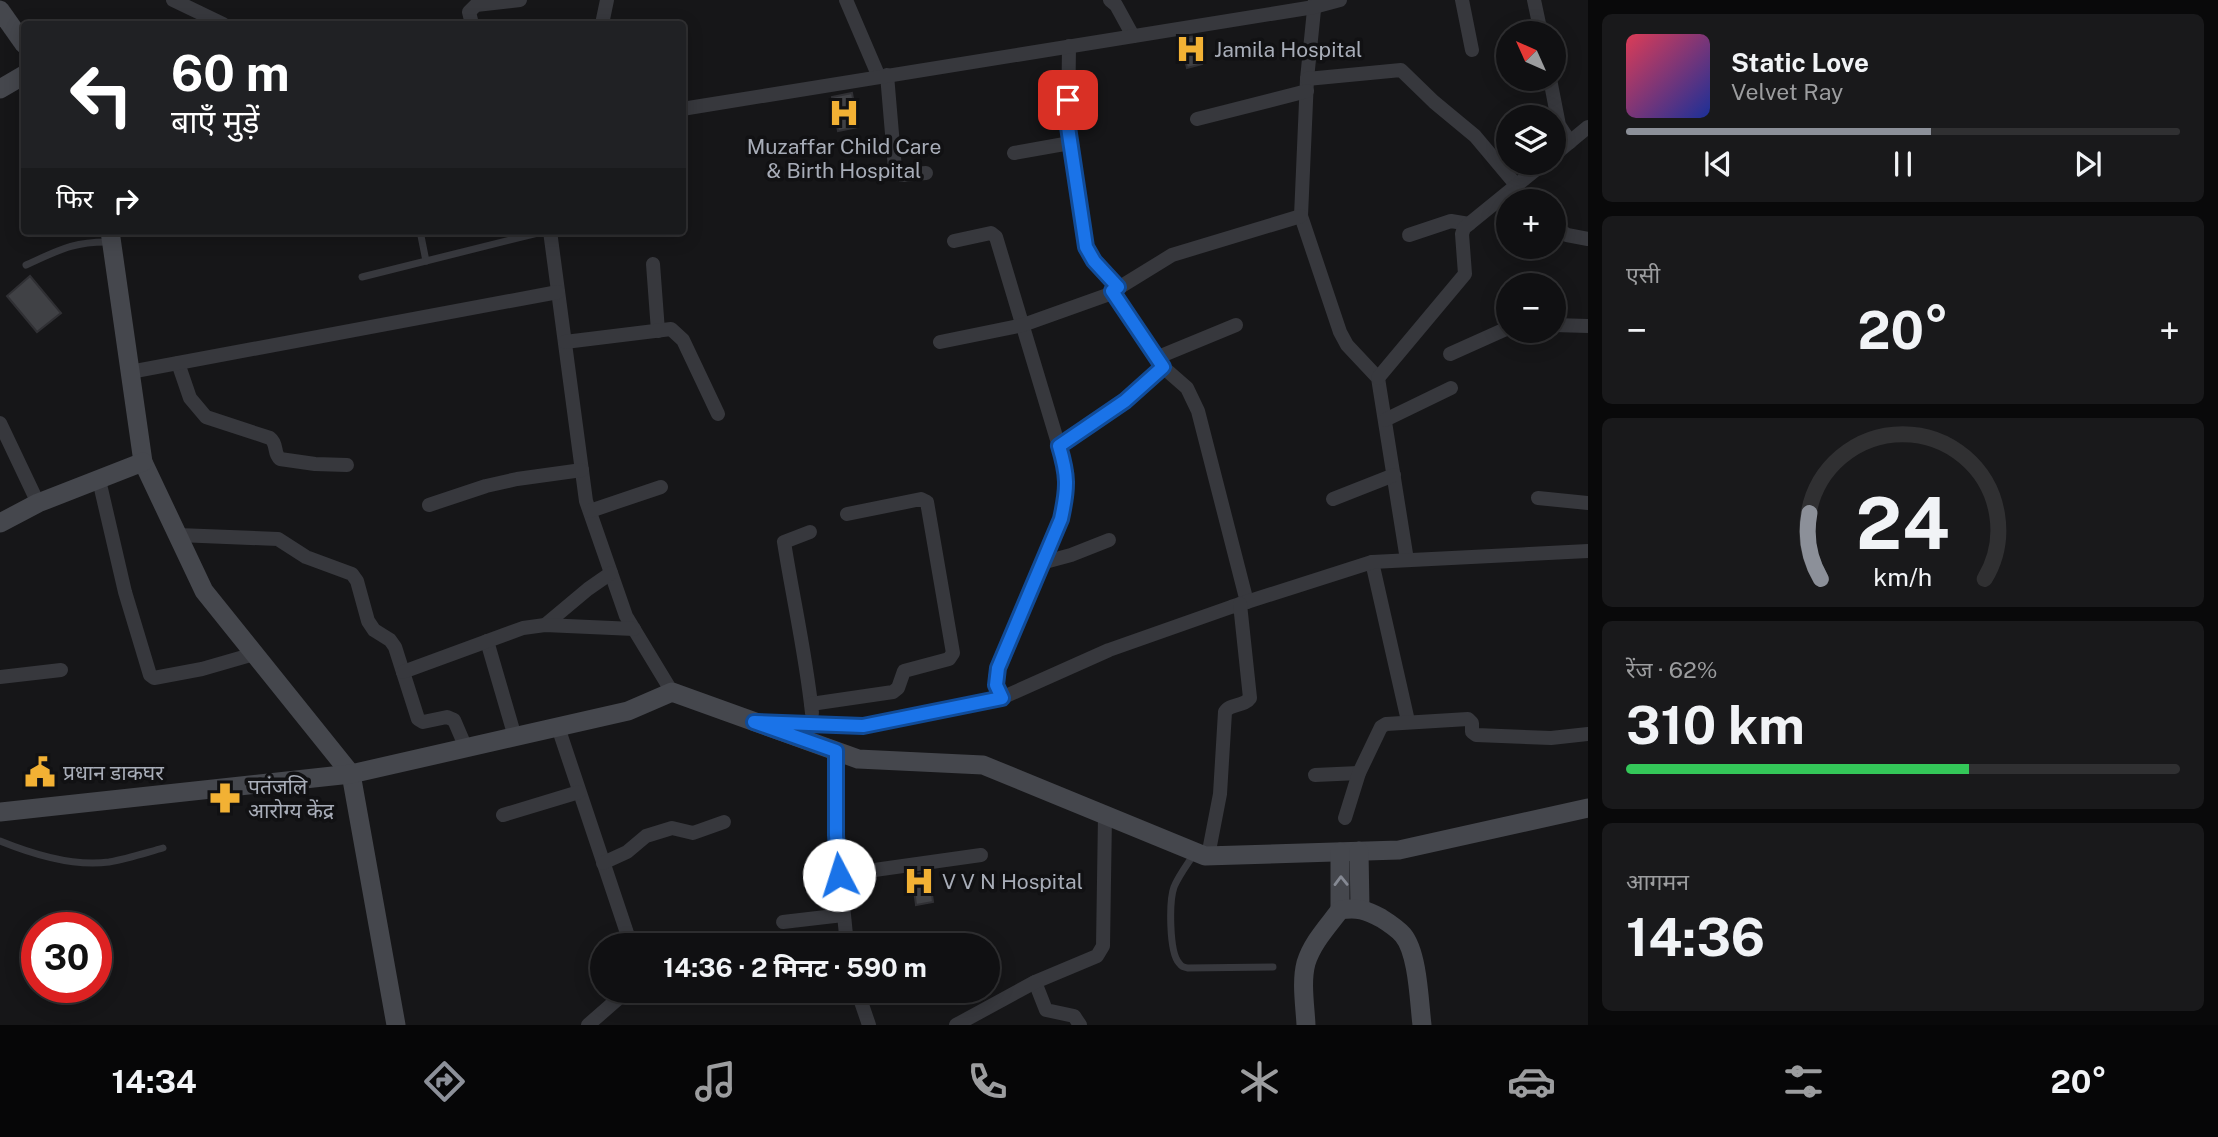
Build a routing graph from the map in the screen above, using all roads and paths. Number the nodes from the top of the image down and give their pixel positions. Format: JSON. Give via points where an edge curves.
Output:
{"nodes":[{"id":1,"x":173,"y":0,"type":"edge"},
{"id":2,"x":520,"y":0,"type":"edge"},
{"id":3,"x":607,"y":0,"type":"edge"},
{"id":4,"x":846,"y":0,"type":"edge"},
{"id":5,"x":1110,"y":0,"type":"edge"},
{"id":6,"x":1462,"y":0,"type":"edge"},
{"id":7,"x":1534,"y":0,"type":"edge"},
{"id":8,"x":1326,"y":2,"type":"edge"},
{"id":9,"x":475,"y":3,"type":"edge"},
{"id":10,"x":0,"y":10,"type":"edge"},
{"id":11,"x":217,"y":21,"type":"edge"},
{"id":12,"x":471,"y":21,"type":"edge"},
{"id":13,"x":603,"y":21,"type":"edge"},
{"id":14,"x":1538,"y":21,"type":"edge"},
{"id":15,"x":1133,"y":36,"type":"junction"},
{"id":16,"x":21,"y":40,"type":"edge"},
{"id":17,"x":1069,"y":46,"type":"junction"},
{"id":18,"x":1472,"y":50,"type":"dead end"},
{"id":19,"x":883,"y":76,"type":"junction"},
{"id":20,"x":21,"y":77,"type":"edge"},
{"id":21,"x":1307,"y":85,"type":"junction"},
{"id":22,"x":0,"y":89,"type":"edge"},
{"id":23,"x":1552,"y":91,"type":"edge"},
{"id":24,"x":686,"y":108,"type":"edge"},
{"id":25,"x":1196,"y":119,"type":"dead end"},
{"id":26,"x":1588,"y":127,"type":"edge"},
{"id":27,"x":1070,"y":142,"type":"junction"},
{"id":28,"x":1570,"y":142,"type":"junction"},
{"id":29,"x":1566,"y":145,"type":"edge"},
{"id":30,"x":1014,"y":153,"type":"dead end"},
{"id":31,"x":926,"y":173,"type":"dead end"},
{"id":32,"x":1530,"y":175,"type":"edge"},
{"id":33,"x":1517,"y":186,"type":"junction"},
{"id":34,"x":1301,"y":216,"type":"junction"},
{"id":35,"x":1469,"y":224,"type":"junction"},
{"id":36,"x":1566,"y":234,"type":"edge"},
{"id":37,"x":421,"y":235,"type":"edge"},
{"id":38,"x":532,"y":235,"type":"edge"},
{"id":39,"x":549,"y":235,"type":"edge"},
{"id":40,"x":1409,"y":235,"type":"dead end"},
{"id":41,"x":111,"y":237,"type":"edge"},
{"id":42,"x":1588,"y":239,"type":"edge"},
{"id":43,"x":954,"y":241,"type":"dead end"},
{"id":44,"x":426,"y":261,"type":"junction"},
{"id":45,"x":653,"y":264,"type":"dead end"},
{"id":46,"x":26,"y":265,"type":"dead end"},
{"id":47,"x":362,"y":277,"type":"dead end"},
{"id":48,"x":1115,"y":289,"type":"junction"},
{"id":49,"x":558,"y":292,"type":"junction"},
{"id":50,"x":1023,"y":325,"type":"junction"},
{"id":51,"x":1236,"y":325,"type":"dead end"},
{"id":52,"x":1566,"y":325,"type":"edge"},
{"id":53,"x":1588,"y":326,"type":"edge"},
{"id":54,"x":658,"y":331,"type":"junction"},
{"id":55,"x":1496,"y":333,"type":"edge"},
{"id":56,"x":565,"y":342,"type":"junction"},
{"id":57,"x":940,"y":342,"type":"dead end"},
{"id":58,"x":1450,"y":354,"type":"dead end"},
{"id":59,"x":1159,"y":362,"type":"junction"},
{"id":60,"x":178,"y":363,"type":"junction"},
{"id":61,"x":130,"y":372,"type":"junction"},
{"id":62,"x":1378,"y":378,"type":"junction"},
{"id":63,"x":1451,"y":388,"type":"dead end"},
{"id":64,"x":718,"y":414,"type":"dead end"},
{"id":65,"x":1385,"y":420,"type":"junction"},
{"id":66,"x":0,"y":423,"type":"edge"},
{"id":67,"x":1059,"y":446,"type":"junction"},
{"id":68,"x":143,"y":462,"type":"junction"},
{"id":69,"x":347,"y":465,"type":"dead end"},
{"id":70,"x":582,"y":470,"type":"junction"},
{"id":71,"x":1394,"y":475,"type":"junction"},
{"id":72,"x":99,"y":480,"type":"junction"},
{"id":73,"x":661,"y":487,"type":"dead end"},
{"id":74,"x":1538,"y":498,"type":"dead end"},
{"id":75,"x":1333,"y":499,"type":"dead end"},
{"id":76,"x":38,"y":503,"type":"junction"},
{"id":77,"x":1588,"y":503,"type":"edge"},
{"id":78,"x":429,"y":505,"type":"dead end"},
{"id":79,"x":590,"y":510,"type":"junction"},
{"id":80,"x":847,"y":514,"type":"dead end"},
{"id":81,"x":0,"y":523,"type":"edge"},
{"id":82,"x":810,"y":532,"type":"dead end"},
{"id":83,"x":178,"y":535,"type":"junction"},
{"id":84,"x":1109,"y":540,"type":"dead end"},
{"id":85,"x":1588,"y":551,"type":"edge"},
{"id":86,"x":1407,"y":560,"type":"junction"},
{"id":87,"x":1045,"y":562,"type":"junction"},
{"id":88,"x":1372,"y":562,"type":"junction"},
{"id":89,"x":611,"y":573,"type":"junction"},
{"id":90,"x":1244,"y":603,"type":"junction"},
{"id":91,"x":545,"y":625,"type":"junction"},
{"id":92,"x":634,"y":629,"type":"junction"},
{"id":93,"x":487,"y":641,"type":"junction"},
{"id":94,"x":254,"y":654,"type":"junction"},
{"id":95,"x":61,"y":670,"type":"dead end"},
{"id":96,"x":403,"y":672,"type":"junction"},
{"id":97,"x":1,"y":674,"type":"edge"},
{"id":98,"x":672,"y":692,"type":"junction"},
{"id":99,"x":1002,"y":698,"type":"junction"},
{"id":100,"x":811,"y":704,"type":"junction"},
{"id":101,"x":1408,"y":721,"type":"junction"},
{"id":102,"x":754,"y":722,"type":"junction"},
{"id":103,"x":813,"y":724,"type":"junction"},
{"id":104,"x":558,"y":727,"type":"junction"},
{"id":105,"x":1588,"y":734,"type":"edge"},
{"id":106,"x":515,"y":737,"type":"junction"},
{"id":107,"x":466,"y":748,"type":"junction"},
{"id":108,"x":836,"y":751,"type":"junction"},
{"id":109,"x":1359,"y":773,"type":"junction"},
{"id":110,"x":351,"y":774,"type":"junction"},
{"id":111,"x":1315,"y":775,"type":"dead end"},
{"id":112,"x":579,"y":792,"type":"junction"},
{"id":113,"x":1588,"y":808,"type":"edge"},
{"id":114,"x":0,"y":811,"type":"edge"},
{"id":115,"x":503,"y":815,"type":"dead end"},
{"id":116,"x":1105,"y":815,"type":"junction"},
{"id":117,"x":1345,"y":818,"type":"dead end"},
{"id":118,"x":724,"y":822,"type":"dead end"},
{"id":119,"x":0,"y":841,"type":"edge"},
{"id":120,"x":163,"y":848,"type":"dead end"},
{"id":121,"x":1350,"y":852,"type":"junction"},
{"id":122,"x":1202,"y":854,"type":"junction"},
{"id":123,"x":981,"y":855,"type":"dead end"},
{"id":124,"x":603,"y":863,"type":"junction"},
{"id":125,"x":839,"y":875,"type":"junction"},
{"id":126,"x":1360,"y":908,"type":"junction"},
{"id":127,"x":1340,"y":910,"type":"junction"},
{"id":128,"x":843,"y":915,"type":"junction"},
{"id":129,"x":783,"y":922,"type":"dead end"},
{"id":130,"x":627,"y":933,"type":"edge"},
{"id":131,"x":845,"y":933,"type":"edge"},
{"id":132,"x":1273,"y":967,"type":"dead end"},
{"id":133,"x":1035,"y":982,"type":"junction"},
{"id":134,"x":613,"y":1003,"type":"edge"},
{"id":135,"x":861,"y":1003,"type":"edge"},
{"id":136,"x":396,"y":1025,"type":"edge"},
{"id":137,"x":588,"y":1025,"type":"edge"},
{"id":138,"x":869,"y":1025,"type":"edge"},
{"id":139,"x":956,"y":1025,"type":"edge"},
{"id":140,"x":1080,"y":1025,"type":"edge"},
{"id":141,"x":1306,"y":1025,"type":"edge"},
{"id":142,"x":1422,"y":1025,"type":"edge"}],
"edges":[{"from":1,"to":11,"type":"street"},
{"from":2,"to":9,"type":"street"},
{"from":3,"to":13,"type":"street"},
{"from":4,"to":19,"type":"street"},
{"from":5,"to":15,"type":"street"},
{"from":6,"to":18,"type":"street"},
{"from":7,"to":14,"type":"street"},
{"from":8,"to":15,"type":"street"},
{"from":8,"to":21,"type":"street"},
{"from":9,"to":12,"type":"street","via":[[469,12]]},
{"from":10,"to":16,"type":"street"},
{"from":15,"to":17,"type":"street"},
{"from":17,"to":19,"type":"street"},
{"from":17,"to":27,"type":"street"},
{"from":19,"to":24,"type":"street"},
{"from":19,"to":31,"type":"street","via":[[895,169],[902,175]]},
{"from":20,"to":22,"type":"street"},
{"from":21,"to":25,"type":"street"},
{"from":21,"to":33,"type":"street","via":[[1401,70],[1475,136]]},
{"from":21,"to":34,"type":"street"},
{"from":23,"to":28,"type":"street","via":[[1559,125]]},
{"from":26,"to":28,"type":"street"},
{"from":27,"to":30,"type":"street"},
{"from":27,"to":48,"type":"street","via":[[1086,247]]},
{"from":28,"to":29,"type":"street"},
{"from":32,"to":33,"type":"street"},
{"from":33,"to":35,"type":"street"},
{"from":34,"to":48,"type":"street","via":[[1172,254]]},
{"from":34,"to":62,"type":"street","via":[[1340,332]]},
{"from":35,"to":40,"type":"street","via":[[1451,221]]},
{"from":35,"to":62,"type":"street","via":[[1462,234],[1465,274]]},
{"from":36,"to":42,"type":"street"},
{"from":37,"to":44,"type":"lane"},
{"from":38,"to":44,"type":"lane"},
{"from":39,"to":49,"type":"street"},
{"from":41,"to":46,"type":"lane","via":[[70,245]]},
{"from":41,"to":61,"type":"street"},
{"from":43,"to":50,"type":"street","via":[[994,234]]},
{"from":44,"to":47,"type":"lane"},
{"from":45,"to":54,"type":"street"},
{"from":48,"to":50,"type":"street"},
{"from":48,"to":59,"type":"street"},
{"from":49,"to":56,"type":"street"},
{"from":49,"to":60,"type":"street"},
{"from":50,"to":57,"type":"street"},
{"from":50,"to":67,"type":"street"},
{"from":51,"to":59,"type":"street"},
{"from":52,"to":53,"type":"street"},
{"from":54,"to":56,"type":"street"},
{"from":54,"to":64,"type":"street","via":[[671,330],[683,340]]},
{"from":55,"to":58,"type":"street"},
{"from":56,"to":70,"type":"street"},
{"from":59,"to":67,"type":"street","via":[[1125,401]]},
{"from":59,"to":90,"type":"street","via":[[1187,388],[1198,411]]},
{"from":60,"to":61,"type":"street"},
{"from":60,"to":69,"type":"street","via":[[190,398],[206,417],[270,438],[280,459]]},
{"from":61,"to":68,"type":"street"},
{"from":62,"to":65,"type":"street"},
{"from":63,"to":65,"type":"street"},
{"from":65,"to":71,"type":"street"},
{"from":66,"to":76,"type":"street"},
{"from":67,"to":87,"type":"street","via":[[1067,473],[1067,495]]},
{"from":68,"to":72,"type":"street"},
{"from":68,"to":83,"type":"street"},
{"from":70,"to":78,"type":"street","via":[[496,483]]},
{"from":70,"to":79,"type":"street"},
{"from":71,"to":75,"type":"street"},
{"from":71,"to":86,"type":"street"},
{"from":72,"to":76,"type":"street"},
{"from":72,"to":94,"type":"street","via":[[150,675],[202,670]]},
{"from":73,"to":79,"type":"street"},
{"from":74,"to":77,"type":"street"},
{"from":76,"to":81,"type":"street"},
{"from":79,"to":89,"type":"street"},
{"from":80,"to":100,"type":"street","via":[[921,499],[927,502],[953,653],[949,659],[904,671],[893,692]]},
{"from":82,"to":100,"type":"street","via":[[784,542]]},
{"from":83,"to":94,"type":"street","via":[[204,591]]},
{"from":83,"to":96,"type":"street","via":[[278,539],[306,557],[352,574],[368,621],[395,647]]},
{"from":84,"to":87,"type":"street"},
{"from":85,"to":86,"type":"street"},
{"from":86,"to":88,"type":"street"},
{"from":87,"to":99,"type":"street","via":[[998,668],[996,685]]},
{"from":88,"to":90,"type":"street"},
{"from":88,"to":101,"type":"street"},
{"from":89,"to":91,"type":"street"},
{"from":89,"to":92,"type":"street"},
{"from":90,"to":99,"type":"street","via":[[1109,650]]},
{"from":90,"to":122,"type":"street","via":[[1250,698],[1225,712],[1220,794]]},
{"from":91,"to":92,"type":"street"},
{"from":91,"to":93,"type":"street"},
{"from":92,"to":98,"type":"street"},
{"from":93,"to":96,"type":"street"},
{"from":93,"to":106,"type":"street"},
{"from":94,"to":110,"type":"street"},
{"from":95,"to":97,"type":"street"},
{"from":96,"to":107,"type":"street","via":[[418,719],[451,718]]},
{"from":98,"to":102,"type":"street"},
{"from":98,"to":104,"type":"street","via":[[628,711]]},
{"from":99,"to":103,"type":"street","via":[[863,726]]},
{"from":100,"to":103,"type":"street"},
{"from":101,"to":105,"type":"street","via":[[1468,719],[1476,735],[1551,738]]},
{"from":101,"to":109,"type":"street","via":[[1383,725]]},
{"from":102,"to":103,"type":"street"},
{"from":102,"to":108,"type":"street"},
{"from":104,"to":106,"type":"street"},
{"from":104,"to":112,"type":"street"},
{"from":106,"to":107,"type":"street"},
{"from":107,"to":110,"type":"street"},
{"from":108,"to":116,"type":"street","via":[[858,759],[983,765]]},
{"from":108,"to":125,"type":"street"},
{"from":109,"to":111,"type":"street"},
{"from":109,"to":117,"type":"street"},
{"from":110,"to":114,"type":"street"},
{"from":110,"to":136,"type":"street"},
{"from":112,"to":115,"type":"street"},
{"from":112,"to":124,"type":"street"},
{"from":113,"to":121,"type":"street","via":[[1399,850]]},
{"from":116,"to":122,"type":"street"},
{"from":116,"to":133,"type":"street","via":[[1103,946],[1097,956]]},
{"from":118,"to":124,"type":"street","via":[[693,833],[672,828],[646,836],[628,852]]},
{"from":119,"to":120,"type":"lane","via":[[89,863]]},
{"from":121,"to":122,"type":"street"},
{"from":121,"to":126,"type":"street"},
{"from":127,"to":121,"type":"street","one_way":true},
{"from":122,"to":132,"type":"lane","via":[[1180,874],[1173,890],[1174,954],[1181,966]]},
{"from":123,"to":125,"type":"street"},
{"from":124,"to":130,"type":"street"},
{"from":125,"to":128,"type":"street"},
{"from":126,"to":127,"type":"street"},
{"from":126,"to":142,"type":"street","via":[[1404,936],[1412,952]]},
{"from":127,"to":141,"type":"street","via":[[1307,962]]},
{"from":128,"to":129,"type":"street"},
{"from":128,"to":131,"type":"street"},
{"from":133,"to":139,"type":"street"},
{"from":133,"to":140,"type":"street","via":[[1046,1010],[1074,1016]]},
{"from":134,"to":137,"type":"street"},
{"from":135,"to":138,"type":"street"}]}
